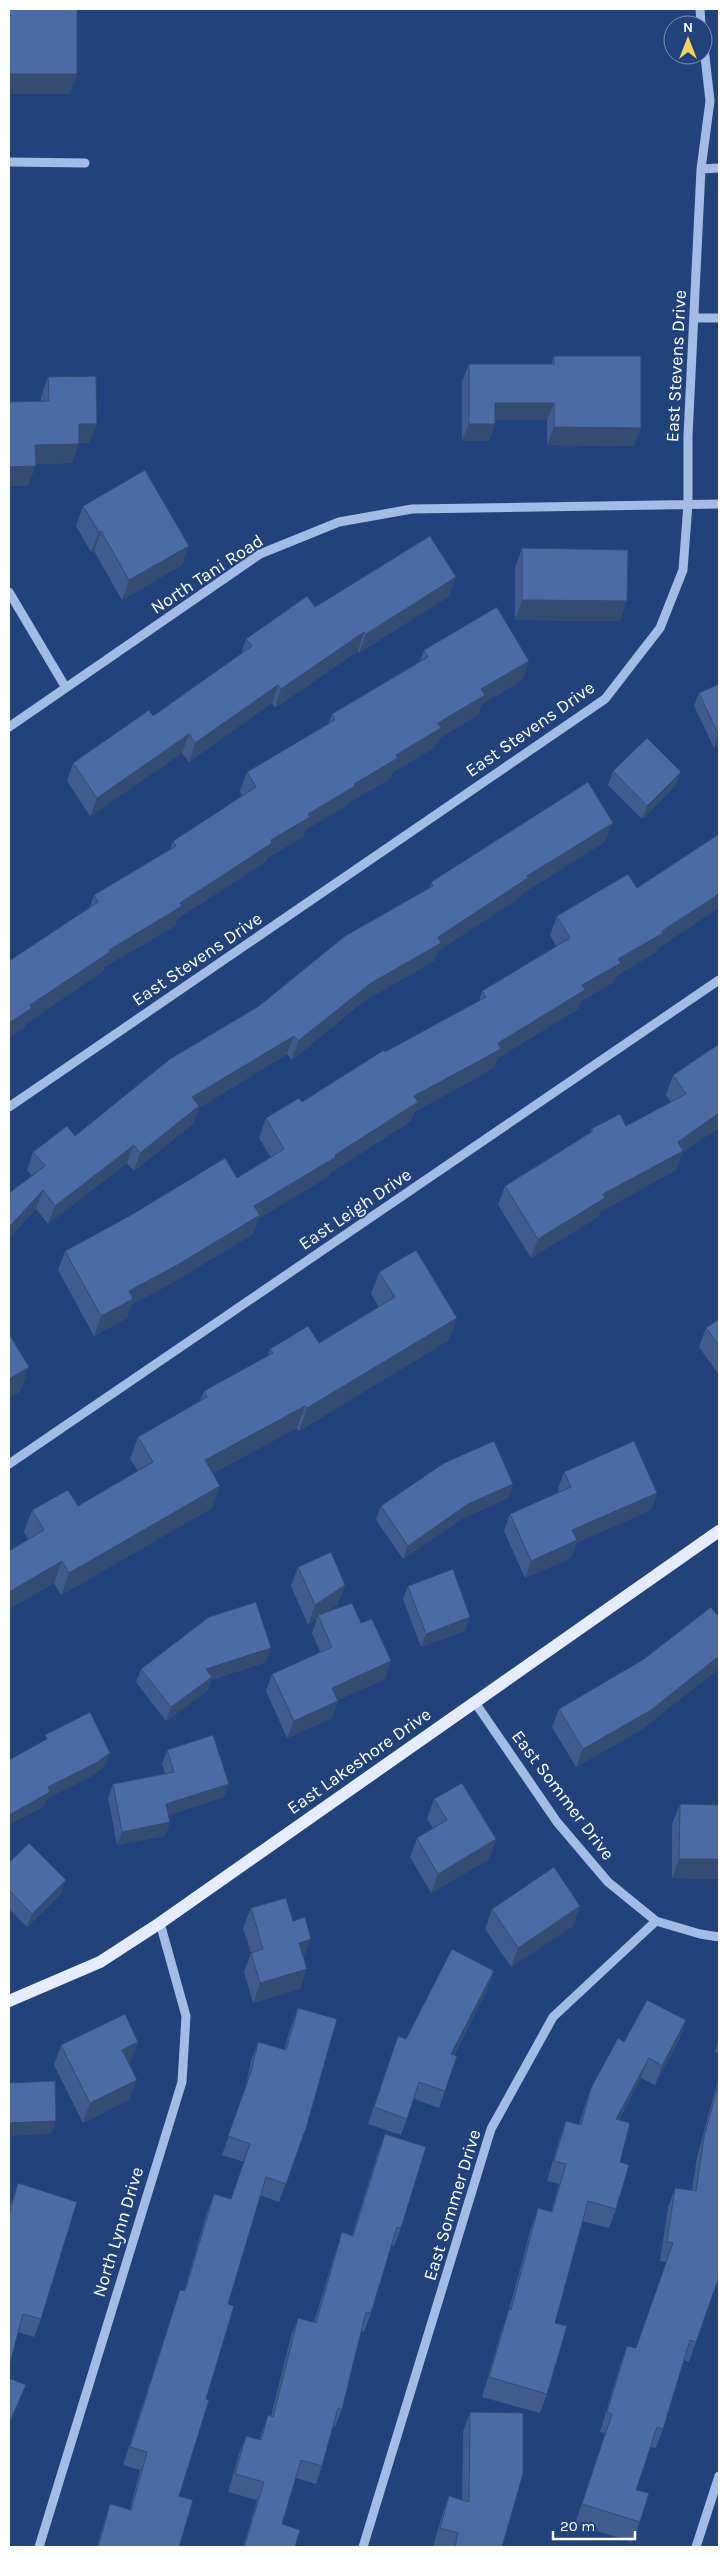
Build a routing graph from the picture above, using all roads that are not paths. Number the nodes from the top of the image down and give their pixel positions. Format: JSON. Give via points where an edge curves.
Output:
{"nodes":[{"id":1,"x":706,"y":65,"type":"edge"},
{"id":2,"x":9,"y":162,"type":"edge"},
{"id":3,"x":85,"y":163,"type":"dead end"},
{"id":4,"x":719,"y":168,"type":"edge"},
{"id":5,"x":702,"y":169,"type":"junction"},
{"id":6,"x":694,"y":318,"type":"junction"},
{"id":7,"x":719,"y":318,"type":"edge"},
{"id":8,"x":688,"y":504,"type":"junction"},
{"id":9,"x":719,"y":504,"type":"edge"},
{"id":10,"x":9,"y":592,"type":"edge"},
{"id":11,"x":66,"y":688,"type":"junction"},
{"id":12,"x":9,"y":728,"type":"edge"},
{"id":13,"x":719,"y":980,"type":"edge"},
{"id":14,"x":9,"y":1107,"type":"edge"},
{"id":15,"x":9,"y":1464,"type":"edge"},
{"id":16,"x":719,"y":1531,"type":"edge"},
{"id":17,"x":474,"y":1701,"type":"junction"},
{"id":18,"x":656,"y":1921,"type":"junction"},
{"id":19,"x":160,"y":1923,"type":"junction"},
{"id":20,"x":719,"y":1937,"type":"edge"},
{"id":21,"x":9,"y":2000,"type":"edge"},
{"id":22,"x":719,"y":2476,"type":"edge"},
{"id":23,"x":39,"y":2547,"type":"edge"},
{"id":24,"x":363,"y":2547,"type":"edge"},
{"id":25,"x":696,"y":2547,"type":"edge"}],
"edges":[{"from":1,"to":5,"type":"street","name":"East Stevens Drive","via":[[710,101]]},
{"from":2,"to":3,"type":"street"},
{"from":4,"to":5,"type":"street"},
{"from":5,"to":6,"type":"street","name":"East Stevens Drive"},
{"from":6,"to":7,"type":"street"},
{"from":6,"to":8,"type":"street","name":"East Stevens Drive"},
{"from":8,"to":9,"type":"street"},
{"from":8,"to":11,"type":"street","name":"North Tani Road","via":[[412,509],[338,522],[260,554]]},
{"from":8,"to":14,"type":"street","name":"East Stevens Drive","via":[[683,570],[660,628],[604,699]]},
{"from":10,"to":11,"type":"street"},
{"from":11,"to":12,"type":"street","name":"North Tani Road"},
{"from":13,"to":15,"type":"street","name":"East Leigh Drive"},
{"from":16,"to":17,"type":"main road","name":"East Lakeshore Drive"},
{"from":17,"to":18,"type":"street","name":"East Sommer Drive","via":[[563,1829],[608,1882]]},
{"from":17,"to":19,"type":"main road","name":"East Lakeshore Drive"},
{"from":18,"to":20,"type":"street","name":"East Sommer Drive"},
{"from":18,"to":24,"type":"street","name":"East Sommer Drive","via":[[553,2017],[491,2130]]},
{"from":19,"to":21,"type":"main road","name":"East Lakeshore Drive","via":[[100,1962]]},
{"from":19,"to":23,"type":"street","name":"North Lynn Drive","via":[[186,2016],[182,2082]]},
{"from":22,"to":25,"type":"street"}]}
